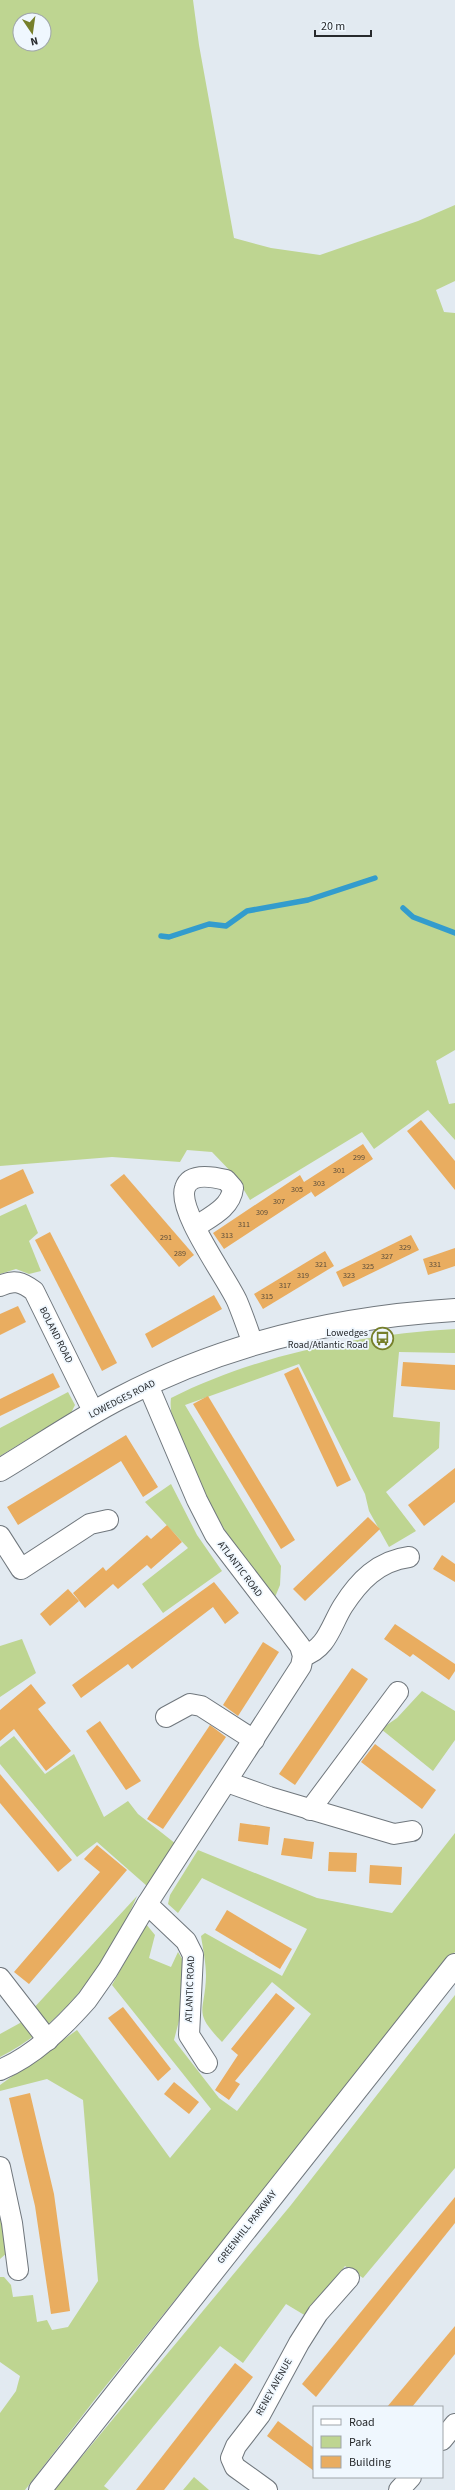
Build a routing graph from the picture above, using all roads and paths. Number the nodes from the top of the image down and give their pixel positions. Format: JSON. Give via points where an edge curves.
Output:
{"nodes":[{"id":1,"x":195,"y":1227,"type":"dead end"},
{"id":2,"x":0,"y":1286,"type":"edge"},
{"id":3,"x":455,"y":1310,"type":"edge"},
{"id":4,"x":253,"y":1344,"type":"junction"},
{"id":5,"x":148,"y":1385,"type":"junction"},
{"id":6,"x":94,"y":1413,"type":"junction"},
{"id":7,"x":0,"y":1470,"type":"edge"},
{"id":8,"x":108,"y":1520,"type":"dead end"},
{"id":9,"x":0,"y":1536,"type":"edge"},
{"id":10,"x":409,"y":1557,"type":"dead end"},
{"id":11,"x":303,"y":1656,"type":"junction"},
{"id":12,"x":398,"y":1692,"type":"dead end"},
{"id":13,"x":166,"y":1717,"type":"dead end"},
{"id":14,"x":254,"y":1740,"type":"junction"},
{"id":15,"x":227,"y":1782,"type":"junction"},
{"id":16,"x":310,"y":1810,"type":"junction"},
{"id":17,"x":412,"y":1831,"type":"dead end"},
{"id":18,"x":147,"y":1904,"type":"junction"},
{"id":19,"x":455,"y":1965,"type":"edge"},
{"id":20,"x":0,"y":1978,"type":"edge"},
{"id":21,"x":48,"y":2040,"type":"junction"},
{"id":22,"x":207,"y":2063,"type":"dead end"},
{"id":23,"x":0,"y":2070,"type":"edge"},
{"id":24,"x":0,"y":2167,"type":"edge"},
{"id":25,"x":18,"y":2270,"type":"dead end"},
{"id":26,"x":349,"y":2278,"type":"dead end"},
{"id":27,"x":455,"y":2424,"type":"edge"},
{"id":28,"x":443,"y":2439,"type":"edge"},
{"id":29,"x":410,"y":2478,"type":"edge"},
{"id":30,"x":40,"y":2490,"type":"edge"},
{"id":31,"x":267,"y":2490,"type":"edge"},
{"id":32,"x":400,"y":2490,"type":"edge"}],
"edges":[{"from":1,"to":4,"type":"street","via":[[237,1301]]},
{"from":2,"to":6,"type":"street","name":"BOLAND ROAD","via":[[14,1281],[25,1284],[34,1291]]},
{"from":3,"to":4,"type":"main road","name":"LOWEDGES ROAD","via":[[347,1321]]},
{"from":4,"to":5,"type":"main road","name":"LOWEDGES ROAD"},
{"from":5,"to":6,"type":"main road","name":"LOWEDGES ROAD"},
{"from":5,"to":11,"type":"street","name":"ATLANTIC ROAD","via":[[196,1500],[215,1535],[300,1646]]},
{"from":6,"to":7,"type":"main road","name":"LOWEDGES ROAD"},
{"from":8,"to":9,"type":"street","via":[[90,1524],[14,1574]]},
{"from":10,"to":11,"type":"street","via":[[396,1558],[366,1576],[343,1606],[321,1647]]},
{"from":11,"to":14,"type":"street","via":[[301,1666]]},
{"from":12,"to":16,"type":"street"},
{"from":13,"to":14,"type":"street","via":[[190,1704],[201,1706]]},
{"from":14,"to":15,"type":"street"},
{"from":15,"to":16,"type":"street"},
{"from":15,"to":18,"type":"street"},
{"from":16,"to":17,"type":"street","via":[[394,1834]]},
{"from":18,"to":21,"type":"street","via":[[87,2000]]},
{"from":18,"to":22,"type":"street","name":"ATLANTIC ROAD","via":[[186,1941],[192,1955],[189,2035]]},
{"from":19,"to":30,"type":"main road","name":"GREENHILL PARKWAY"},
{"from":20,"to":21,"type":"street"},
{"from":21,"to":23,"type":"street"},
{"from":24,"to":25,"type":"street","via":[[12,2223]]},
{"from":26,"to":31,"type":"street","name":"RENEY AVENUE","via":[[318,2313],[260,2415],[236,2446],[231,2458],[235,2468]]},
{"from":27,"to":28,"type":"street"},
{"from":29,"to":32,"type":"street"}]}
